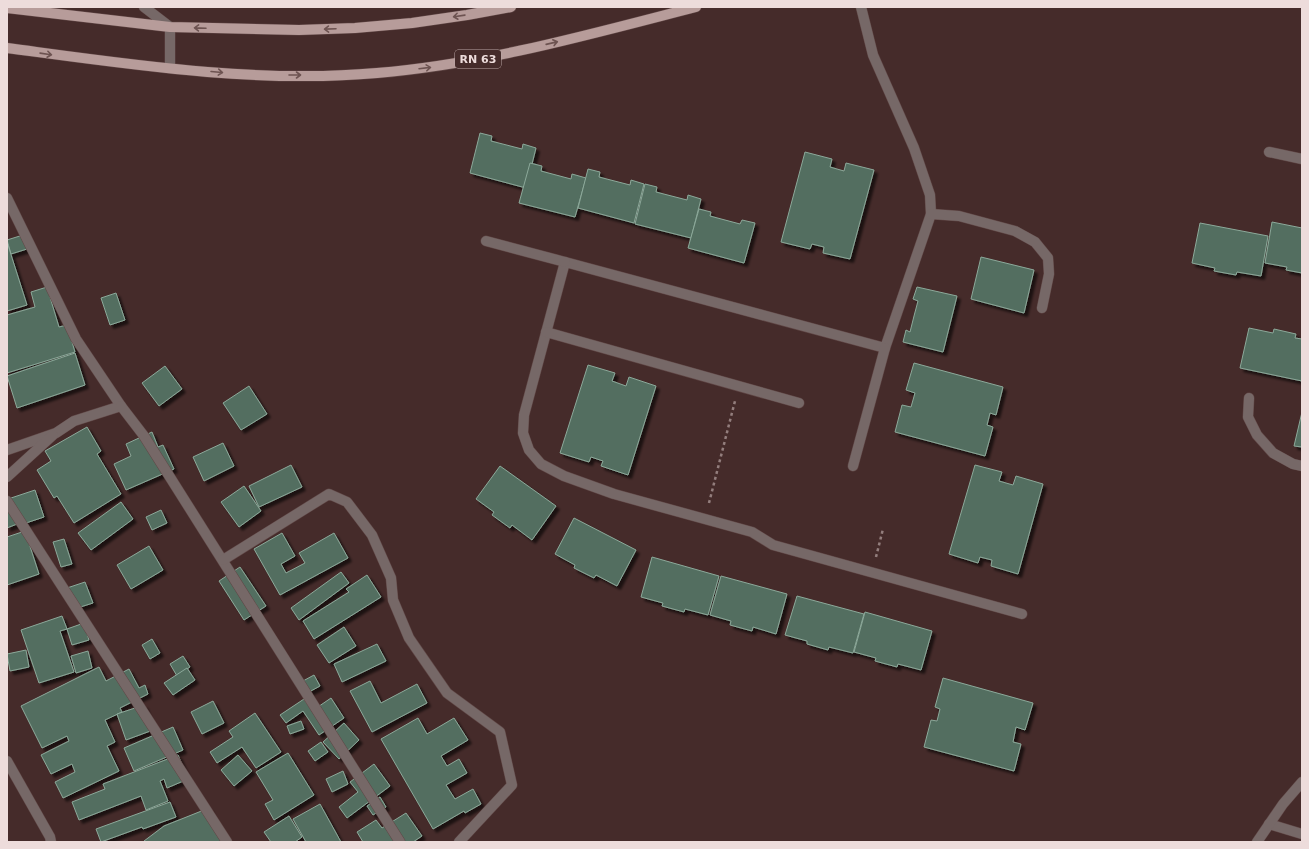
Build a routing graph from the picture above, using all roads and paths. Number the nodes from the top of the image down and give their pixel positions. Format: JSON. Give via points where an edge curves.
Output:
{"nodes":[{"id":1,"x":144,"y":7,"type":"edge"},
{"id":2,"x":511,"y":7,"type":"edge"},
{"id":3,"x":696,"y":7,"type":"edge"},
{"id":4,"x":861,"y":7,"type":"edge"},
{"id":5,"x":7,"y":8,"type":"edge"},
{"id":6,"x":170,"y":27,"type":"junction"},
{"id":7,"x":8,"y":50,"type":"edge"},
{"id":8,"x":170,"y":68,"type":"junction"},
{"id":9,"x":1269,"y":152,"type":"dead end"},
{"id":10,"x":1302,"y":159,"type":"edge"},
{"id":11,"x":7,"y":198,"type":"edge"},
{"id":12,"x":931,"y":214,"type":"junction"},
{"id":13,"x":486,"y":241,"type":"dead end"},
{"id":14,"x":565,"y":262,"type":"junction"},
{"id":15,"x":1042,"y":308,"type":"dead end"},
{"id":16,"x":546,"y":332,"type":"junction"},
{"id":17,"x":885,"y":348,"type":"junction"},
{"id":18,"x":1249,"y":398,"type":"dead end"},
{"id":19,"x":735,"y":400,"type":"dead end"},
{"id":20,"x":799,"y":403,"type":"dead end"},
{"id":21,"x":122,"y":406,"type":"junction"},
{"id":22,"x":56,"y":433,"type":"junction"},
{"id":23,"x":7,"y":450,"type":"edge"},
{"id":24,"x":853,"y":466,"type":"dead end"},
{"id":25,"x":1302,"y":466,"type":"edge"},
{"id":26,"x":7,"y":477,"type":"edge"},
{"id":27,"x":7,"y":501,"type":"edge"},
{"id":28,"x":705,"y":519,"type":"junction"},
{"id":29,"x":883,"y":529,"type":"dead end"},
{"id":30,"x":223,"y":560,"type":"junction"},
{"id":31,"x":872,"y":573,"type":"junction"},
{"id":32,"x":1022,"y":614,"type":"dead end"},
{"id":33,"x":7,"y":761,"type":"edge"},
{"id":34,"x":1302,"y":782,"type":"edge"},
{"id":35,"x":1269,"y":824,"type":"junction"},
{"id":36,"x":1302,"y":834,"type":"edge"},
{"id":37,"x":52,"y":840,"type":"edge"},
{"id":38,"x":227,"y":842,"type":"edge"},
{"id":39,"x":400,"y":842,"type":"edge"},
{"id":40,"x":459,"y":842,"type":"edge"},
{"id":41,"x":1257,"y":842,"type":"edge"}],
"edges":[{"from":1,"to":6,"type":"street"},
{"from":2,"to":6,"type":"main road","one_way":true,"via":[[412,23],[355,28],[299,30]]},
{"from":8,"to":3,"type":"main road","number":"RN 63","one_way":true,"via":[[256,76],[375,74],[428,68],[546,44]]},
{"from":4,"to":12,"type":"street","via":[[872,55],[914,148],[930,195]]},
{"from":5,"to":6,"type":"main road"},
{"from":6,"to":8,"type":"street"},
{"from":7,"to":8,"type":"main road","one_way":true},
{"from":9,"to":10,"type":"street"},
{"from":11,"to":21,"type":"street","via":[[76,339]]},
{"from":12,"to":15,"type":"street","via":[[959,216],[1001,227],[1036,242],[1048,258],[1049,274]]},
{"from":12,"to":17,"type":"street"},
{"from":13,"to":14,"type":"street"},
{"from":14,"to":16,"type":"street"},
{"from":14,"to":17,"type":"street"},
{"from":16,"to":20,"type":"street"},
{"from":16,"to":28,"type":"street","via":[[524,415],[523,433],[529,450],[541,464],[564,476],[614,494]]},
{"from":17,"to":24,"type":"street"},
{"from":18,"to":25,"type":"street","via":[[1248,417],[1257,435],[1273,453]]},
{"from":19,"to":28,"type":"path"},
{"from":21,"to":22,"type":"street","via":[[74,421]]},
{"from":21,"to":30,"type":"street"},
{"from":22,"to":23,"type":"street"},
{"from":22,"to":26,"type":"street"},
{"from":27,"to":38,"type":"street"},
{"from":28,"to":31,"type":"street","via":[[752,532],[773,545]]},
{"from":29,"to":31,"type":"path"},
{"from":30,"to":39,"type":"street"},
{"from":30,"to":40,"type":"street","via":[[329,494],[348,502],[372,535],[391,578],[393,600],[409,638],[447,693],[500,732],[512,785]]},
{"from":31,"to":32,"type":"street"},
{"from":33,"to":37,"type":"street"},
{"from":34,"to":35,"type":"street"},
{"from":35,"to":36,"type":"street"},
{"from":35,"to":41,"type":"street"}]}
